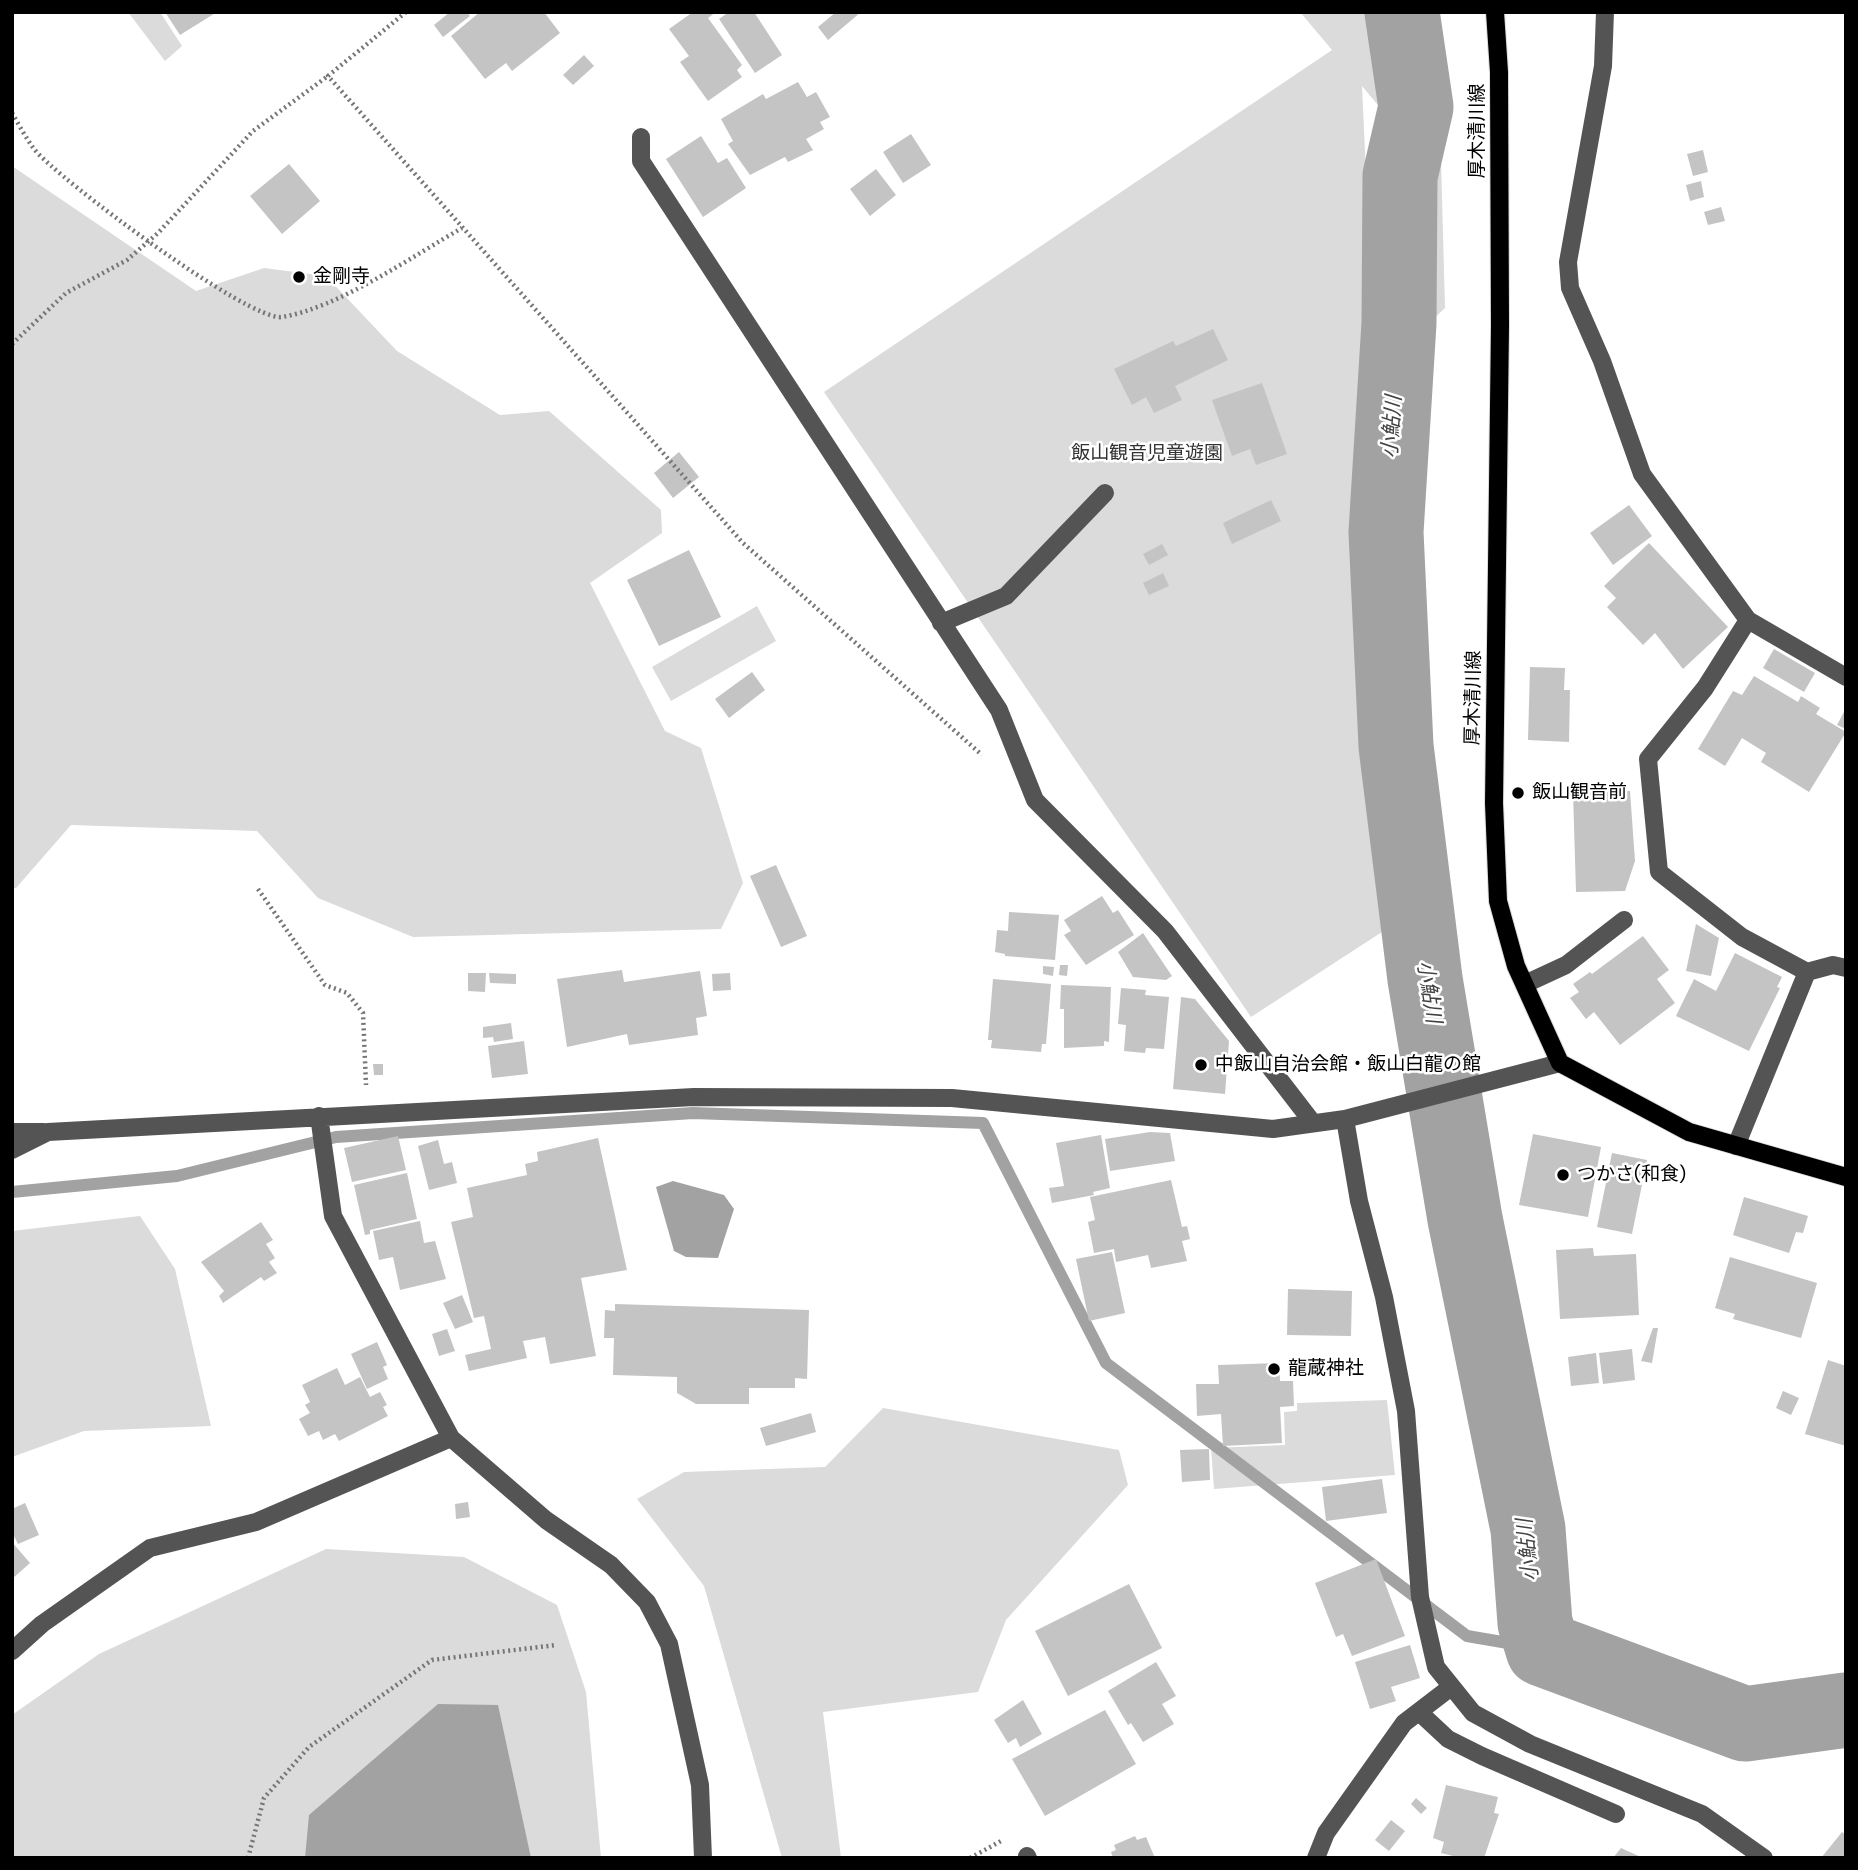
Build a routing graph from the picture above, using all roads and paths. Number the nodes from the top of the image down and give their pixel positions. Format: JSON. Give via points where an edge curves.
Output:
{"nodes":[{"id":1,"x":406,"y":12,"type":"edge"},
{"id":2,"x":1495,"y":12,"type":"edge"},
{"id":3,"x":1605,"y":12,"type":"edge"},
{"id":4,"x":328,"y":76,"type":"junction"},
{"id":5,"x":12,"y":113,"type":"edge"},
{"id":6,"x":641,"y":136,"type":"dead end"},
{"id":7,"x":462,"y":228,"type":"junction"},
{"id":8,"x":148,"y":242,"type":"junction"},
{"id":9,"x":12,"y":344,"type":"edge"},
{"id":10,"x":1105,"y":493,"type":"dead end"},
{"id":11,"x":1748,"y":620,"type":"junction"},
{"id":12,"x":942,"y":622,"type":"junction"},
{"id":13,"x":1846,"y":677,"type":"edge"},
{"id":14,"x":984,"y":756,"type":"dead end"},
{"id":15,"x":258,"y":889,"type":"dead end"},
{"id":16,"x":1624,"y":920,"type":"dead end"},
{"id":17,"x":1846,"y":968,"type":"edge"},
{"id":18,"x":1807,"y":972,"type":"junction"},
{"id":19,"x":1525,"y":984,"type":"junction"},
{"id":20,"x":364,"y":1059,"type":"dead end"},
{"id":21,"x":1560,"y":1063,"type":"junction"},
{"id":22,"x":319,"y":1116,"type":"junction"},
{"id":23,"x":1345,"y":1119,"type":"junction"},
{"id":24,"x":1313,"y":1123,"type":"junction"},
{"id":25,"x":12,"y":1132,"type":"edge"},
{"id":26,"x":48,"y":1132,"type":"junction"},
{"id":27,"x":1736,"y":1146,"type":"junction"},
{"id":28,"x":12,"y":1150,"type":"edge"},
{"id":29,"x":1846,"y":1177,"type":"edge"},
{"id":30,"x":452,"y":1438,"type":"junction"},
{"id":31,"x":556,"y":1645,"type":"dead end"},
{"id":32,"x":12,"y":1651,"type":"edge"},
{"id":33,"x":1451,"y":1688,"type":"junction"},
{"id":34,"x":1419,"y":1712,"type":"junction"},
{"id":35,"x":1616,"y":1814,"type":"dead end"},
{"id":36,"x":248,"y":1858,"type":"edge"},
{"id":37,"x":703,"y":1858,"type":"edge"},
{"id":38,"x":1316,"y":1858,"type":"edge"},
{"id":39,"x":1764,"y":1858,"type":"edge"}],
"edges":[{"from":1,"to":4,"type":"path"},
{"from":2,"to":19,"type":"main road","name":"厚木清川線","via":[[1500,326],[1494,803],[1498,901]]},
{"from":3,"to":11,"type":"street","via":[[1602,66],[1568,262],[1570,288],[1642,474]]},
{"from":4,"to":7,"type":"path"},
{"from":4,"to":8,"type":"path","via":[[253,131]]},
{"from":5,"to":8,"type":"path","via":[[35,150]]},
{"from":6,"to":12,"type":"street","via":[[641,161]]},
{"from":7,"to":8,"type":"path","via":[[359,287],[279,318],[245,306]]},
{"from":7,"to":14,"type":"path","via":[[743,543]]},
{"from":8,"to":9,"type":"path","via":[[127,260],[66,293]]},
{"from":10,"to":12,"type":"street","via":[[1006,596]]},
{"from":11,"to":13,"type":"street"},
{"from":11,"to":18,"type":"street","via":[[1705,688],[1648,759],[1659,872],[1742,937]]},
{"from":12,"to":24,"type":"street","via":[[999,710],[1035,800],[1165,931]]},
{"from":15,"to":20,"type":"path","via":[[325,985],[348,993],[363,1013]]},
{"from":16,"to":19,"type":"street","via":[[1566,964]]},
{"from":17,"to":18,"type":"street","via":[[1833,965]]},
{"from":18,"to":27,"type":"street"},
{"from":19,"to":21,"type":"main road","name":"厚木清川線"},
{"from":21,"to":23,"type":"street"},
{"from":21,"to":27,"type":"main road","via":[[1689,1132]]},
{"from":22,"to":24,"type":"street","via":[[694,1097],[952,1098],[1273,1129]]},
{"from":22,"to":26,"type":"street"},
{"from":22,"to":30,"type":"street","via":[[333,1216]]},
{"from":23,"to":24,"type":"street"},
{"from":23,"to":33,"type":"street","via":[[1406,1411],[1420,1597],[1436,1667]]},
{"from":25,"to":26,"type":"street"},
{"from":26,"to":28,"type":"street"},
{"from":27,"to":29,"type":"main road"},
{"from":30,"to":32,"type":"street","via":[[256,1522],[150,1548],[42,1624]]},
{"from":30,"to":37,"type":"street","via":[[546,1520],[611,1564],[647,1602],[670,1644],[700,1784]]},
{"from":31,"to":36,"type":"path","via":[[432,1660],[309,1747],[264,1798]]},
{"from":33,"to":34,"type":"street"},
{"from":33,"to":39,"type":"street","via":[[1473,1713],[1530,1744],[1702,1814]]},
{"from":34,"to":35,"type":"street","via":[[1448,1739],[1548,1793]]},
{"from":34,"to":38,"type":"street","via":[[1404,1723],[1354,1790]]}]}
